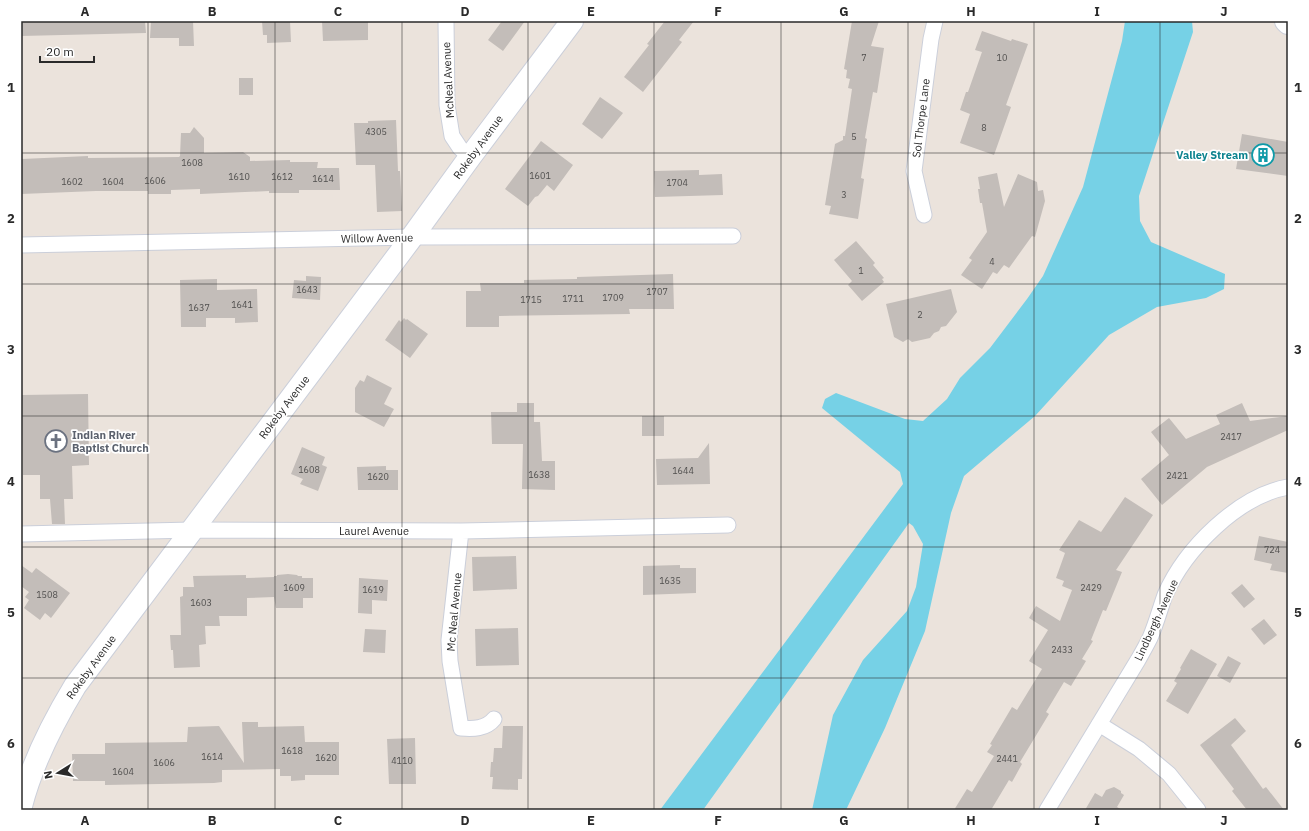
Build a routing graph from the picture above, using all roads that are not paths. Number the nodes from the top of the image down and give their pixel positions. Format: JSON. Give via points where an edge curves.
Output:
{"nodes":[{"id":1,"x":446,"y":21,"type":"edge"},
{"id":2,"x":572,"y":21,"type":"edge"},
{"id":3,"x":935,"y":21,"type":"edge"},
{"id":4,"x":470,"y":157,"type":"junction"},
{"id":5,"x":924,"y":215,"type":"dead end"},
{"id":6,"x":733,"y":236,"type":"dead end"},
{"id":7,"x":412,"y":237,"type":"junction"},
{"id":8,"x":21,"y":245,"type":"edge"},
{"id":9,"x":1288,"y":487,"type":"edge"},
{"id":10,"x":728,"y":525,"type":"dead end"},
{"id":11,"x":192,"y":530,"type":"junction"},
{"id":12,"x":462,"y":531,"type":"junction"},
{"id":13,"x":21,"y":534,"type":"edge"},
{"id":14,"x":494,"y":719,"type":"dead end"},
{"id":15,"x":1099,"y":724,"type":"junction"},
{"id":16,"x":21,"y":806,"type":"edge"},
{"id":17,"x":1047,"y":810,"type":"edge"},
{"id":18,"x":1198,"y":810,"type":"edge"}],
"edges":[{"from":1,"to":4,"type":"street","name":"McNeal Avenue","via":[[447,104],[452,136]]},
{"from":2,"to":4,"type":"street","name":"Rokeby Avenue"},
{"from":3,"to":5,"type":"street","name":"Sol Thorpe Lane","via":[[914,171]]},
{"from":4,"to":7,"type":"street","name":"Rokeby Avenue"},
{"from":6,"to":7,"type":"street","name":"Willow Avenue"},
{"from":7,"to":8,"type":"street","name":"Willow Avenue"},
{"from":7,"to":11,"type":"street","name":"Rokeby Avenue"},
{"from":9,"to":15,"type":"street","name":"Lindbergh Avenue","via":[[1276,489],[1248,502],[1213,528],[1187,557],[1166,594],[1150,638]]},
{"from":10,"to":12,"type":"street","name":"Laurel Avenue"},
{"from":11,"to":12,"type":"street","name":"Laurel Avenue"},
{"from":11,"to":13,"type":"street","name":"Laurel Avenue"},
{"from":11,"to":16,"type":"street","name":"Rokeby Avenue","via":[[75,686],[60,710],[35,761]]},
{"from":12,"to":14,"type":"street","name":"Mc Neal Avenue","via":[[449,640],[461,728],[472,729],[489,725]]},
{"from":15,"to":17,"type":"street","name":"Lindbergh Avenue"},
{"from":15,"to":18,"type":"street","via":[[1139,748],[1169,774]]}]}
